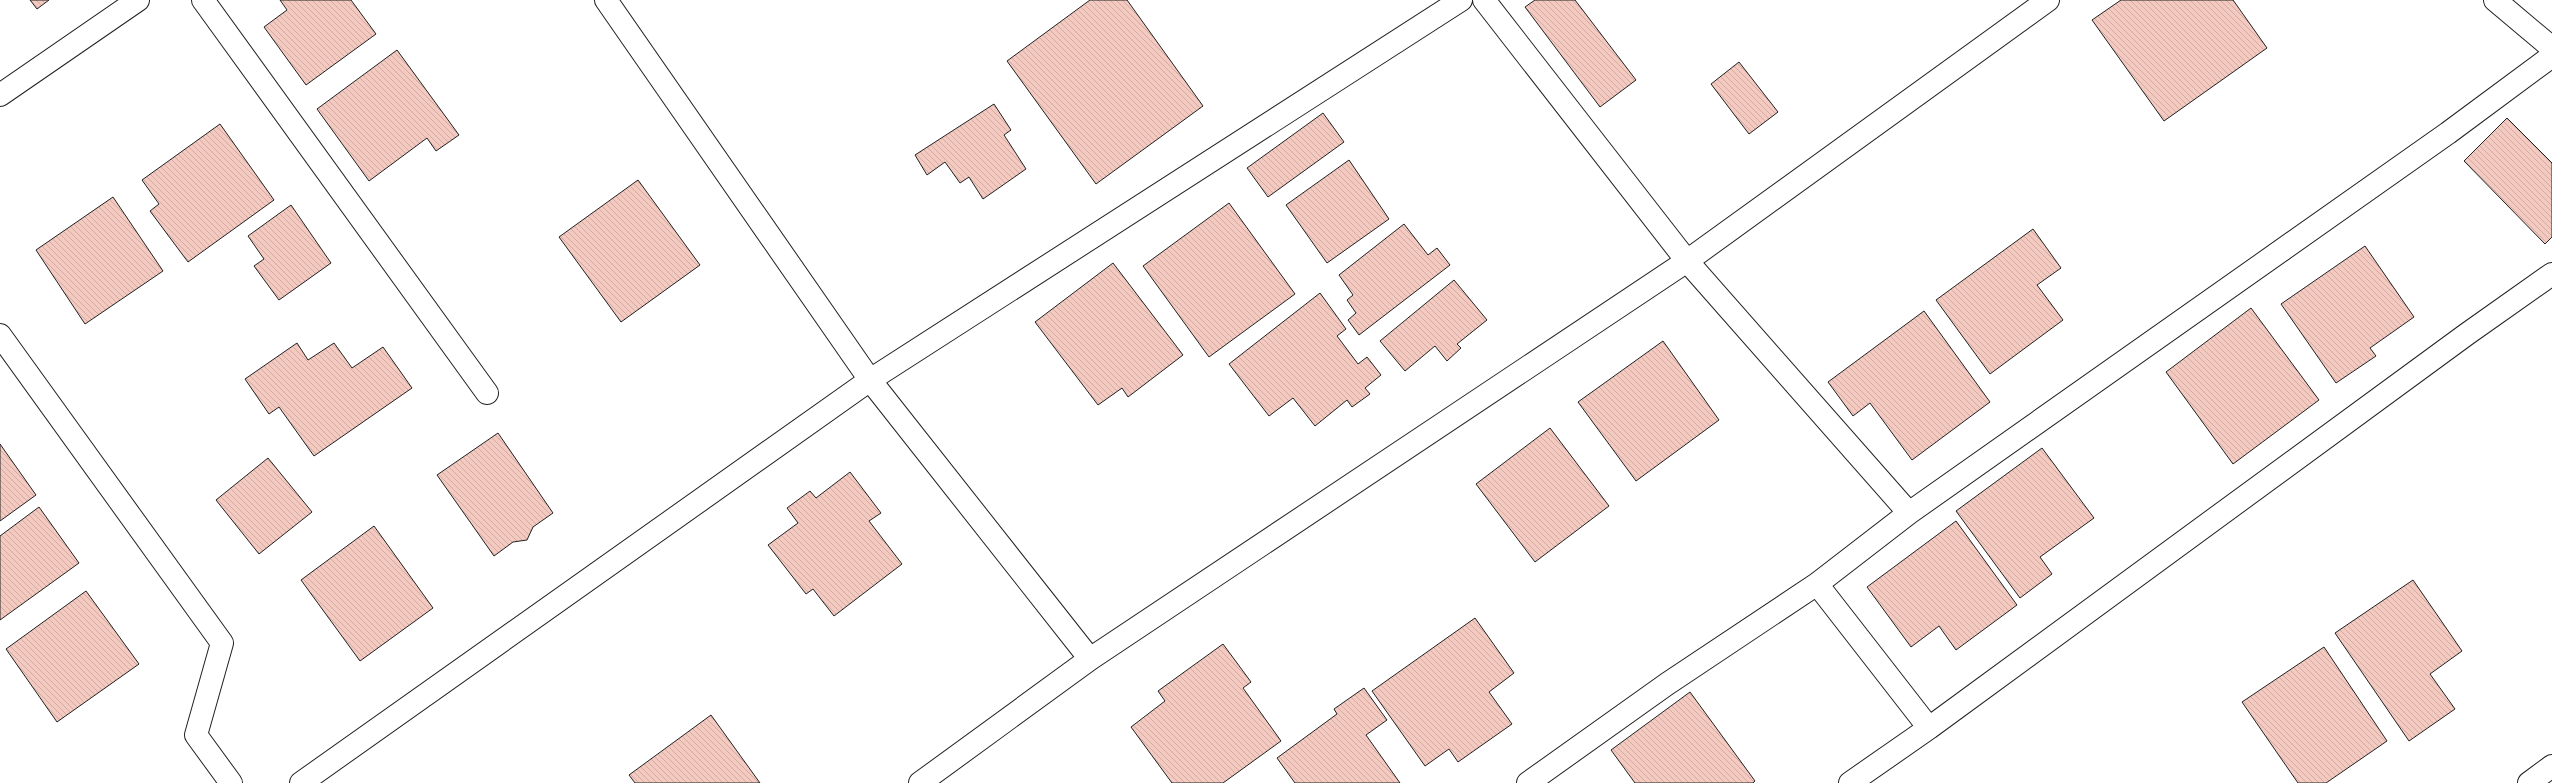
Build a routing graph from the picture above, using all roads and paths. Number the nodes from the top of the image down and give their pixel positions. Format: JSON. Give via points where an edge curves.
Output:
{"nodes":[{"id":1,"x":138,"y":0,"type":"edge"},
{"id":2,"x":202,"y":0,"type":"edge"},
{"id":3,"x":606,"y":0,"type":"edge"},
{"id":4,"x":1461,"y":0,"type":"edge"},
{"id":5,"x":1484,"y":0,"type":"edge"},
{"id":6,"x":2048,"y":0,"type":"edge"},
{"id":7,"x":2495,"y":0,"type":"edge"},
{"id":8,"x":2552,"y":48,"type":"edge"},
{"id":9,"x":2552,"y":56,"type":"edge"},
{"id":10,"x":0,"y":96,"type":"edge"},
{"id":11,"x":1687,"y":261,"type":"junction"},
{"id":12,"x":2552,"y":274,"type":"edge"},
{"id":13,"x":0,"y":335,"type":"edge"},
{"id":14,"x":870,"y":380,"type":"junction"},
{"id":15,"x":487,"y":393,"type":"dead end"},
{"id":16,"x":1909,"y":512,"type":"junction"},
{"id":17,"x":1817,"y":584,"type":"junction"},
{"id":18,"x":1090,"y":659,"type":"junction"},
{"id":19,"x":1929,"y":728,"type":"junction"},
{"id":20,"x":2552,"y":766,"type":"edge"},
{"id":21,"x":231,"y":783,"type":"edge"},
{"id":22,"x":301,"y":783,"type":"edge"},
{"id":23,"x":920,"y":783,"type":"edge"},
{"id":24,"x":1528,"y":783,"type":"edge"},
{"id":25,"x":1850,"y":783,"type":"edge"},
{"id":26,"x":2529,"y":783,"type":"edge"}],
"edges":[{"from":1,"to":10,"type":"street"},
{"from":2,"to":15,"type":"street"},
{"from":3,"to":14,"type":"street"},
{"from":4,"to":14,"type":"street"},
{"from":5,"to":11,"type":"street"},
{"from":6,"to":11,"type":"street"},
{"from":7,"to":8,"type":"street"},
{"from":9,"to":16,"type":"street"},
{"from":11,"to":16,"type":"street"},
{"from":11,"to":18,"type":"street"},
{"from":12,"to":19,"type":"street"},
{"from":13,"to":21,"type":"street","via":[[222,643],[196,735]]},
{"from":14,"to":18,"type":"street"},
{"from":14,"to":22,"type":"street"},
{"from":16,"to":17,"type":"street"},
{"from":17,"to":19,"type":"street"},
{"from":17,"to":24,"type":"street","via":[[1667,684]]},
{"from":18,"to":23,"type":"street"},
{"from":19,"to":25,"type":"street"},
{"from":20,"to":26,"type":"street"}]}
